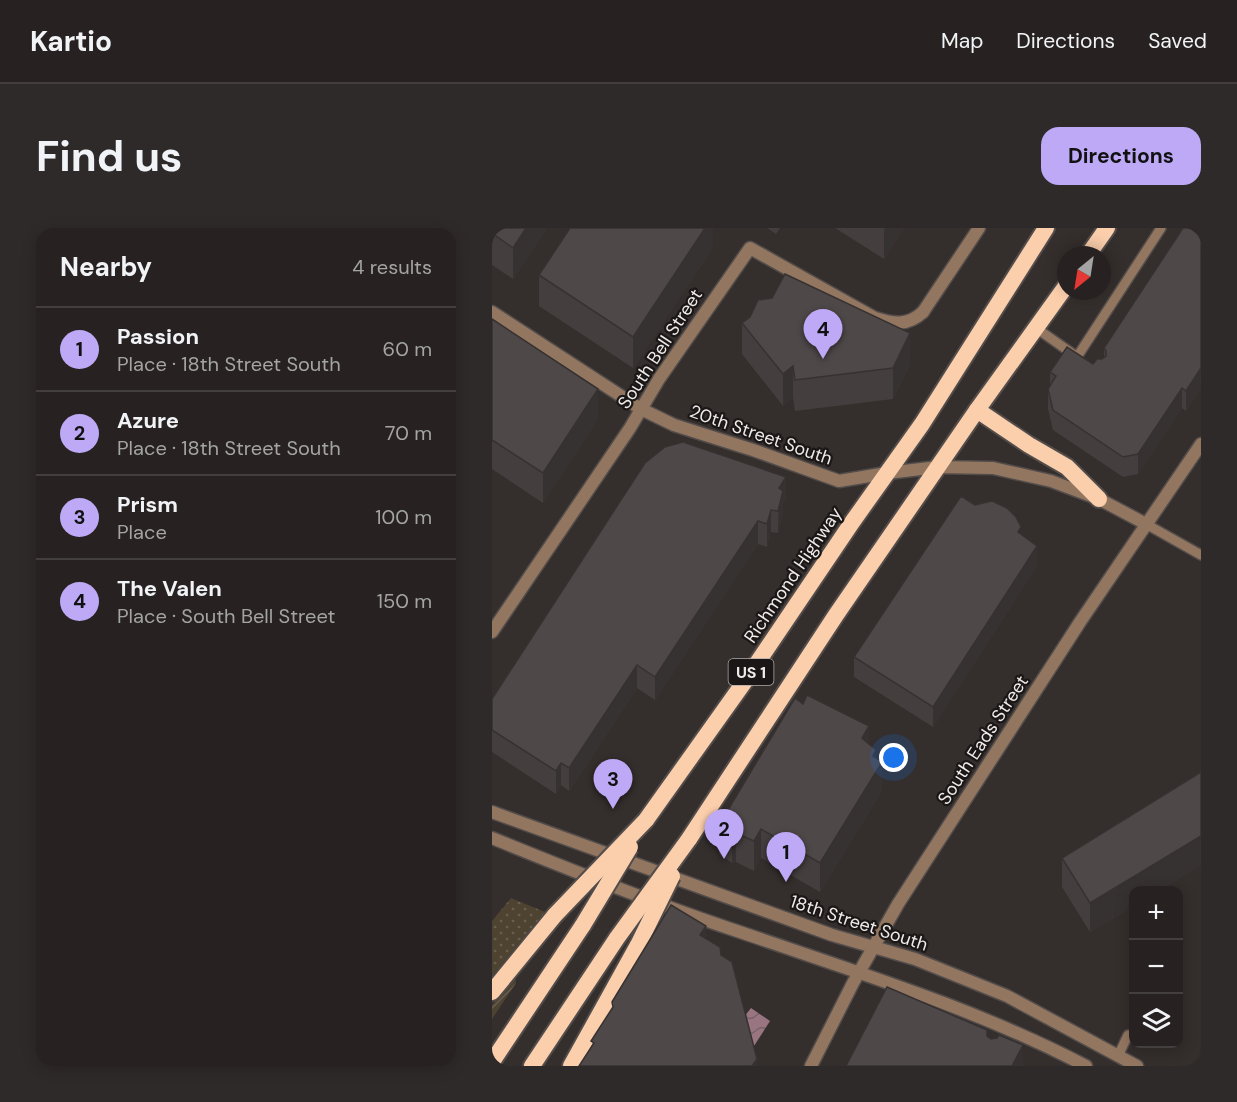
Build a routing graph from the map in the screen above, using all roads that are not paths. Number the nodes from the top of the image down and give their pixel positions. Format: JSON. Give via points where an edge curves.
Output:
{"nodes":[{"id":1,"x":979,"y":228,"type":"edge"},
{"id":2,"x":1046,"y":228,"type":"edge"},
{"id":3,"x":1107,"y":228,"type":"edge"},
{"id":4,"x":1161,"y":228,"type":"edge"},
{"id":5,"x":1094,"y":246,"type":"edge"},
{"id":6,"x":1057,"y":298,"type":"edge"},
{"id":7,"x":492,"y":312,"type":"edge"},
{"id":8,"x":1036,"y":327,"type":"junction"},
{"id":9,"x":641,"y":409,"type":"junction"},
{"id":10,"x":977,"y":410,"type":"junction"},
{"id":11,"x":1201,"y":444,"type":"edge"},
{"id":12,"x":938,"y":467,"type":"junction"},
{"id":13,"x":887,"y":473,"type":"junction"},
{"id":14,"x":1099,"y":499,"type":"junction"},
{"id":15,"x":1146,"y":524,"type":"junction"},
{"id":16,"x":1201,"y":555,"type":"edge"},
{"id":17,"x":492,"y":632,"type":"edge"},
{"id":18,"x":492,"y":812,"type":"edge"},
{"id":19,"x":646,"y":820,"type":"junction"},
{"id":20,"x":492,"y":838,"type":"edge"},
{"id":21,"x":689,"y":839,"type":"junction"},
{"id":22,"x":872,"y":947,"type":"junction"},
{"id":23,"x":858,"y":973,"type":"junction"},
{"id":24,"x":492,"y":992,"type":"edge"},
{"id":25,"x":1128,"y":1035,"type":"dead end"},
{"id":26,"x":1118,"y":1056,"type":"junction"},
{"id":27,"x":492,"y":1062,"type":"edge"},
{"id":28,"x":532,"y":1066,"type":"edge"},
{"id":29,"x":571,"y":1066,"type":"edge"},
{"id":30,"x":812,"y":1066,"type":"edge"},
{"id":31,"x":1086,"y":1066,"type":"edge"},
{"id":32,"x":1137,"y":1066,"type":"edge"}],
"edges":[{"from":1,"to":9,"type":"street","name":"South Bell Street","via":[[923,312],[907,323],[875,318],[750,248]]},
{"from":2,"to":13,"type":"highway","name":"Richmond Highway","number":"US 1"},
{"from":3,"to":5,"type":"highway"},
{"from":4,"to":8,"type":"lane","via":[[1081,359]]},
{"from":6,"to":8,"type":"highway","number":"US 1"},
{"from":7,"to":9,"type":"street","name":"20th Street South"},
{"from":8,"to":10,"type":"highway","number":"US 1"},
{"from":9,"to":13,"type":"street","name":"20th Street South","via":[[685,429],[839,481]]},
{"from":9,"to":17,"type":"street","name":"South Bell Street"},
{"from":10,"to":12,"type":"highway","number":"US 1"},
{"from":10,"to":14,"type":"highway","via":[[1067,468]]},
{"from":11,"to":15,"type":"street","name":"South Eads Street"},
{"from":12,"to":13,"type":"street","name":"20th Street South"},
{"from":12,"to":14,"type":"street","name":"20th Street South","via":[[997,468],[1051,481]]},
{"from":12,"to":21,"type":"highway","number":"US 1"},
{"from":13,"to":19,"type":"highway","name":"Richmond Highway","number":"US 1"},
{"from":14,"to":15,"type":"street","name":"20th Street South"},
{"from":15,"to":16,"type":"lane"},
{"from":15,"to":22,"type":"street","name":"South Eads Street"},
{"from":18,"to":22,"type":"street","name":"18th Street South"},
{"from":19,"to":24,"type":"highway","bridge":true,"via":[[555,915]]},
{"from":19,"to":27,"type":"highway","name":"Richmond Highway","number":"US 1","bridge":true,"via":[[583,925]]},
{"from":20,"to":23,"type":"street","via":[[687,914]]},
{"from":21,"to":28,"type":"highway","number":"US 1","bridge":true},
{"from":21,"to":29,"type":"highway","bridge":true,"via":[[638,945]]},
{"from":22,"to":23,"type":"street","name":"South Eads Street"},
{"from":22,"to":26,"type":"street","name":"18th Street South","via":[[915,959],[1007,996]]},
{"from":23,"to":30,"type":"street","name":"South Eads Street"},
{"from":23,"to":31,"type":"street","via":[[900,986]]},
{"from":25,"to":26,"type":"lane"},
{"from":26,"to":32,"type":"street","name":"18th Street South"}]}
